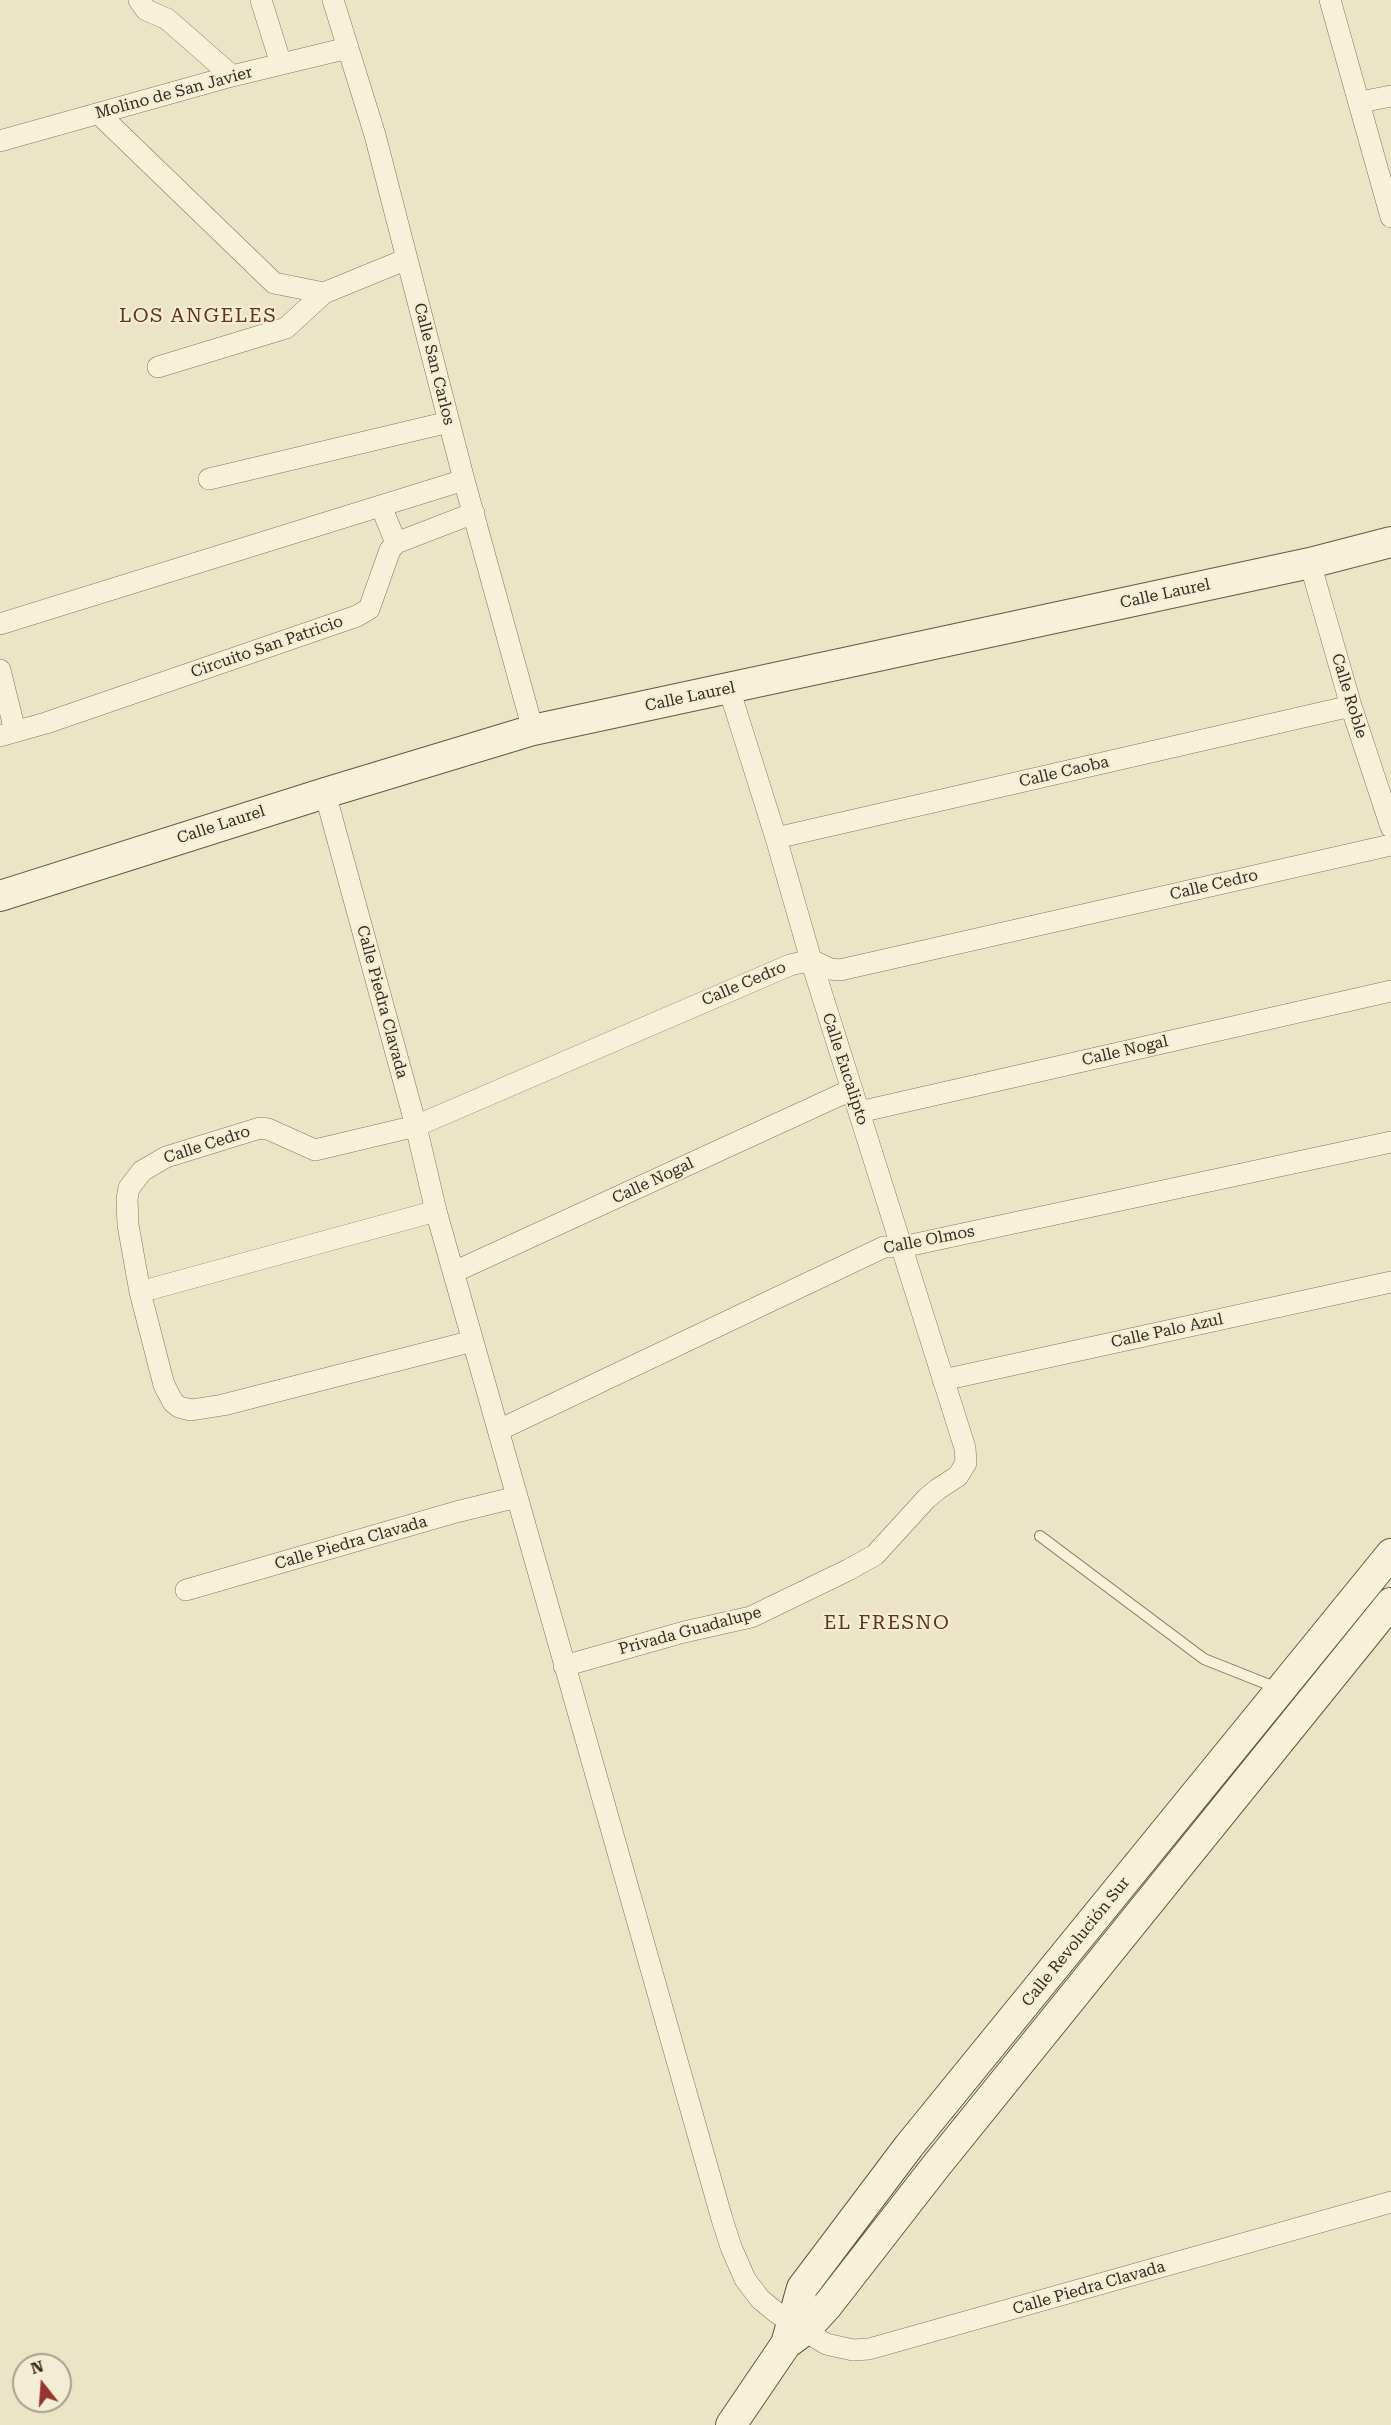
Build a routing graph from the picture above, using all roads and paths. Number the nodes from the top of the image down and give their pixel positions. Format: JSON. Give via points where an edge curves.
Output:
{"nodes":[{"id":1,"x":139,"y":0,"type":"edge"},
{"id":2,"x":261,"y":0,"type":"edge"},
{"id":3,"x":333,"y":0,"type":"edge"},
{"id":4,"x":1330,"y":0,"type":"edge"},
{"id":5,"x":348,"y":48,"type":"junction"},
{"id":6,"x":281,"y":64,"type":"junction"},
{"id":7,"x":232,"y":76,"type":"junction"},
{"id":8,"x":1391,"y":96,"type":"edge"},
{"id":9,"x":1360,"y":102,"type":"junction"},
{"id":10,"x":99,"y":114,"type":"junction"},
{"id":11,"x":0,"y":141,"type":"edge"},
{"id":12,"x":1391,"y":218,"type":"edge"},
{"id":13,"x":407,"y":259,"type":"junction"},
{"id":14,"x":324,"y":293,"type":"junction"},
{"id":15,"x":158,"y":367,"type":"dead end"},
{"id":16,"x":449,"y":422,"type":"junction"},
{"id":17,"x":209,"y":479,"type":"dead end"},
{"id":18,"x":464,"y":480,"type":"junction"},
{"id":19,"x":381,"y":506,"type":"junction"},
{"id":20,"x":474,"y":513,"type":"junction"},
{"id":21,"x":1391,"y":542,"type":"edge"},
{"id":22,"x":396,"y":543,"type":"junction"},
{"id":23,"x":1310,"y":563,"type":"junction"},
{"id":24,"x":0,"y":624,"type":"edge"},
{"id":25,"x":0,"y":670,"type":"edge"},
{"id":26,"x":729,"y":689,"type":"junction"},
{"id":27,"x":1351,"y":706,"type":"junction"},
{"id":28,"x":532,"y":730,"type":"junction"},
{"id":29,"x":8,"y":733,"type":"edge"},
{"id":30,"x":325,"y":793,"type":"junction"},
{"id":31,"x":1391,"y":827,"type":"edge"},
{"id":32,"x":776,"y":838,"type":"junction"},
{"id":33,"x":1391,"y":845,"type":"edge"},
{"id":34,"x":0,"y":896,"type":"edge"},
{"id":35,"x":811,"y":960,"type":"junction"},
{"id":36,"x":1391,"y":991,"type":"edge"},
{"id":37,"x":852,"y":1090,"type":"junction"},
{"id":38,"x":859,"y":1112,"type":"junction"},
{"id":39,"x":416,"y":1126,"type":"junction"},
{"id":40,"x":1391,"y":1142,"type":"edge"},
{"id":41,"x":436,"y":1211,"type":"junction"},
{"id":42,"x":902,"y":1247,"type":"junction"},
{"id":43,"x":454,"y":1272,"type":"junction"},
{"id":44,"x":1391,"y":1282,"type":"edge"},
{"id":45,"x":140,"y":1292,"type":"junction"},
{"id":46,"x":473,"y":1341,"type":"junction"},
{"id":47,"x":943,"y":1380,"type":"junction"},
{"id":48,"x":499,"y":1430,"type":"junction"},
{"id":49,"x":965,"y":1448,"type":"joint"},
{"id":50,"x":517,"y":1497,"type":"junction"},
{"id":51,"x":1040,"y":1536,"type":"dead end"},
{"id":52,"x":1391,"y":1554,"type":"edge"},
{"id":53,"x":186,"y":1590,"type":"dead end"},
{"id":54,"x":1391,"y":1603,"type":"edge"},
{"id":55,"x":564,"y":1666,"type":"junction"},
{"id":56,"x":1295,"y":1698,"type":"junction"},
{"id":57,"x":1045,"y":1981,"type":"junction"},
{"id":58,"x":1069,"y":2000,"type":"junction"},
{"id":59,"x":909,"y":2146,"type":"junction"},
{"id":60,"x":936,"y":2166,"type":"junction"},
{"id":61,"x":1391,"y":2202,"type":"edge"},
{"id":62,"x":789,"y":2339,"type":"junction"},
{"id":63,"x":730,"y":2425,"type":"edge"}],
"edges":[{"from":1,"to":7,"type":"street","via":[[146,10],[167,19]]},
{"from":2,"to":6,"type":"street"},
{"from":3,"to":5,"type":"street","name":"Calle San Carlos"},
{"from":4,"to":9,"type":"street"},
{"from":5,"to":6,"type":"street","name":"Molino de San Javier"},
{"from":5,"to":13,"type":"street","name":"Calle San Carlos"},
{"from":6,"to":7,"type":"street","name":"Molino de San Javier"},
{"from":7,"to":10,"type":"street","name":"Molino de San Javier"},
{"from":8,"to":9,"type":"street"},
{"from":9,"to":12,"type":"street"},
{"from":10,"to":11,"type":"street","name":"Molino de San Javier"},
{"from":10,"to":14,"type":"street","via":[[274,283]]},
{"from":13,"to":14,"type":"street"},
{"from":13,"to":16,"type":"street","name":"Calle San Carlos"},
{"from":14,"to":15,"type":"street","via":[[286,328]]},
{"from":16,"to":17,"type":"street"},
{"from":16,"to":18,"type":"street","name":"Calle San Carlos"},
{"from":18,"to":19,"type":"street"},
{"from":18,"to":20,"type":"street","name":"Calle San Carlos"},
{"from":19,"to":22,"type":"street"},
{"from":19,"to":24,"type":"street"},
{"from":20,"to":22,"type":"street"},
{"from":20,"to":28,"type":"street","name":"Calle San Carlos"},
{"from":21,"to":23,"type":"main road","name":"Calle Laurel"},
{"from":22,"to":29,"type":"street","name":"Circuito San Patricio","via":[[364,613]]},
{"from":23,"to":26,"type":"main road","name":"Calle Laurel"},
{"from":23,"to":27,"type":"street","name":"Calle Roble"},
{"from":25,"to":29,"type":"street","name":"Circuito San Patricio"},
{"from":26,"to":28,"type":"main road","name":"Calle Laurel"},
{"from":26,"to":32,"type":"street","name":"Calle Eucalipto"},
{"from":27,"to":31,"type":"street","name":"Calle Roble"},
{"from":27,"to":32,"type":"street","name":"Calle Caoba"},
{"from":28,"to":30,"type":"main road","name":"Calle Laurel"},
{"from":30,"to":34,"type":"main road","name":"Calle Laurel"},
{"from":30,"to":39,"type":"street","name":"Calle Piedra Clavada"},
{"from":32,"to":35,"type":"street","name":"Calle Eucalipto"},
{"from":33,"to":35,"type":"street","name":"Calle Cedro","via":[[840,970]]},
{"from":35,"to":37,"type":"street","name":"Calle Eucalipto"},
{"from":35,"to":39,"type":"street","name":"Calle Cedro","via":[[769,972]]},
{"from":36,"to":38,"type":"street","name":"Calle Nogal"},
{"from":37,"to":38,"type":"street","name":"Calle Eucalipto"},
{"from":37,"to":43,"type":"street","name":"Calle Nogal"},
{"from":38,"to":42,"type":"street","name":"Calle Eucalipto"},
{"from":39,"to":41,"type":"street","name":"Calle Piedra Clavada"},
{"from":39,"to":45,"type":"street","name":"Calle Cedro","via":[[315,1150],[260,1128],[166,1157],[142,1171],[129,1188],[127,1199]]},
{"from":40,"to":42,"type":"street","name":"Calle Olmos"},
{"from":41,"to":43,"type":"street","name":"Calle Piedra Clavada"},
{"from":41,"to":45,"type":"street"},
{"from":42,"to":47,"type":"street","name":"Calle Eucalipto"},
{"from":42,"to":48,"type":"street","name":"Calle Olmos","via":[[884,1247],[864,1256]]},
{"from":43,"to":46,"type":"street","name":"Calle Piedra Clavada"},
{"from":44,"to":47,"type":"street","name":"Calle Palo Azul"},
{"from":45,"to":46,"type":"street","via":[[167,1394],[179,1407],[191,1410],[224,1406]]},
{"from":46,"to":48,"type":"street","name":"Calle Piedra Clavada"},
{"from":47,"to":49,"type":"street","name":"Calle Eucalipto"},
{"from":48,"to":50,"type":"street","name":"Calle Piedra Clavada"},
{"from":49,"to":55,"type":"street","name":"Privada Guadalupe","via":[[966,1463],[958,1476],[933,1493],[868,1560],[751,1617]]},
{"from":50,"to":53,"type":"street","name":"Calle Piedra Clavada"},
{"from":50,"to":55,"type":"street","name":"Calle Piedra Clavada"},
{"from":51,"to":56,"type":"lane","via":[[1204,1659]]},
{"from":52,"to":56,"type":"main road","name":"Calle Revolución Sur"},
{"from":54,"to":56,"type":"main road","name":"Calle Revolución Sur"},
{"from":55,"to":62,"type":"street","name":"Calle Piedra Clavada","via":[[731,2247],[745,2279]]},
{"from":56,"to":57,"type":"main road","name":"Calle Revolución Sur"},
{"from":56,"to":58,"type":"main road","name":"Calle Revolución Sur"},
{"from":57,"to":58,"type":"main road"},
{"from":57,"to":59,"type":"main road","name":"Calle Revolución Sur"},
{"from":58,"to":60,"type":"main road","name":"Calle Revolución Sur"},
{"from":59,"to":60,"type":"main road"},
{"from":59,"to":62,"type":"main road","name":"Calle Revolución Sur","via":[[802,2288]]},
{"from":60,"to":62,"type":"main road","name":"Calle Revolución Sur","via":[[827,2306]]},
{"from":61,"to":62,"type":"street","name":"Calle Piedra Clavada","via":[[878,2347],[853,2350]]},
{"from":62,"to":63,"type":"main road","name":"Calle Revolución Sur"}]}
